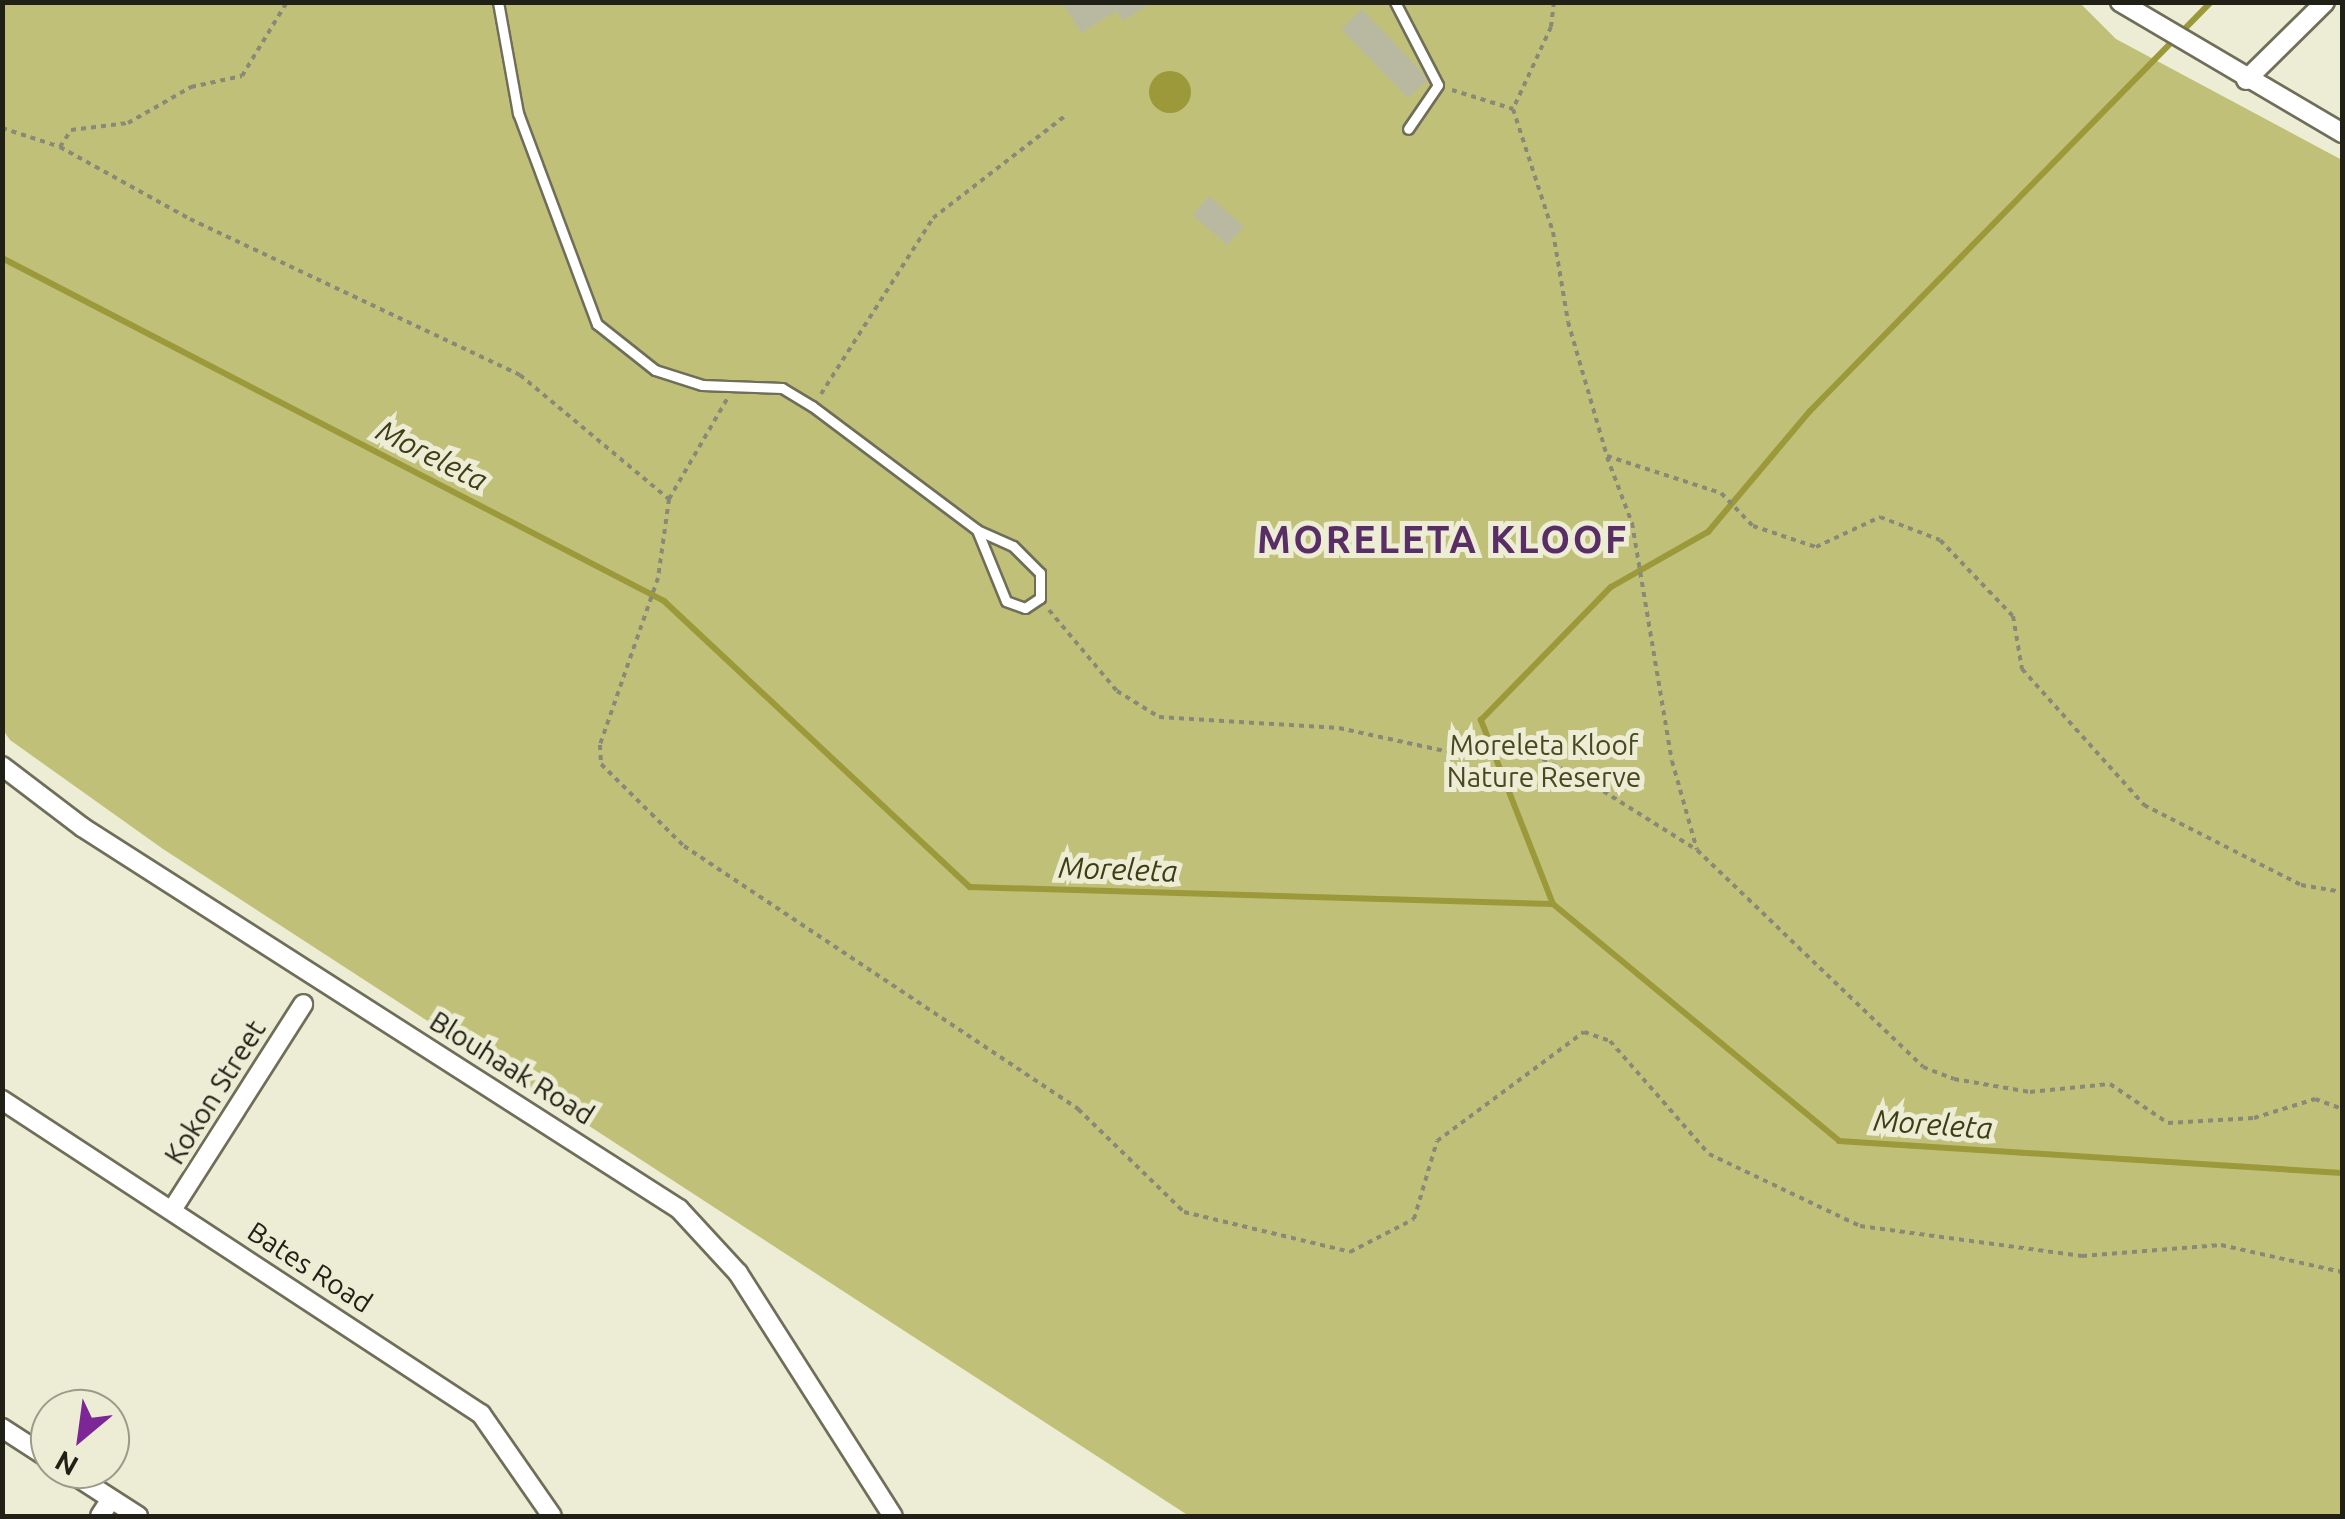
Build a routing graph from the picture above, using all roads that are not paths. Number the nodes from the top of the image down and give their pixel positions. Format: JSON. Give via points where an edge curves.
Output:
{"nodes":[{"id":1,"x":498,"y":2,"type":"edge"},
{"id":2,"x":1395,"y":2,"type":"edge"},
{"id":3,"x":2120,"y":2,"type":"edge"},
{"id":4,"x":2325,"y":2,"type":"edge"},
{"id":5,"x":2246,"y":80,"type":"junction"},
{"id":6,"x":1408,"y":129,"type":"dead end"},
{"id":7,"x":2342,"y":133,"type":"edge"},
{"id":8,"x":977,"y":530,"type":"junction"},
{"id":9,"x":2,"y":766,"type":"edge"},
{"id":10,"x":304,"y":1004,"type":"dead end"},
{"id":11,"x":2,"y":1100,"type":"edge"},
{"id":12,"x":172,"y":1210,"type":"junction"},
{"id":13,"x":2,"y":1428,"type":"edge"},
{"id":14,"x":30,"y":1446,"type":"edge"},
{"id":15,"x":96,"y":1489,"type":"edge"},
{"id":16,"x":111,"y":1499,"type":"junction"},
{"id":17,"x":100,"y":1516,"type":"edge"},
{"id":18,"x":138,"y":1516,"type":"edge"},
{"id":19,"x":552,"y":1516,"type":"edge"},
{"id":20,"x":894,"y":1516,"type":"edge"}],
"edges":[{"from":1,"to":8,"type":"lane","via":[[518,114],[597,324],[656,370],[782,388]]},
{"from":2,"to":6,"type":"lane","via":[[1438,85]]},
{"from":3,"to":5,"type":"street"},
{"from":4,"to":5,"type":"street"},
{"from":5,"to":7,"type":"street"},
{"from":8,"to":8,"type":"lane","via":[[1006,601],[1024,608],[1040,598],[1040,573],[1013,546]]},
{"from":9,"to":20,"type":"street","name":"Blouhaak Road","via":[[82,827],[680,1209],[738,1273]]},
{"from":10,"to":12,"type":"street","name":"Kokon Street"},
{"from":11,"to":12,"type":"street","name":"Bates Road"},
{"from":12,"to":19,"type":"street","name":"Bates Road","via":[[481,1414]]},
{"from":13,"to":14,"type":"street"},
{"from":15,"to":16,"type":"street"},
{"from":16,"to":17,"type":"street"},
{"from":16,"to":18,"type":"street"}]}
